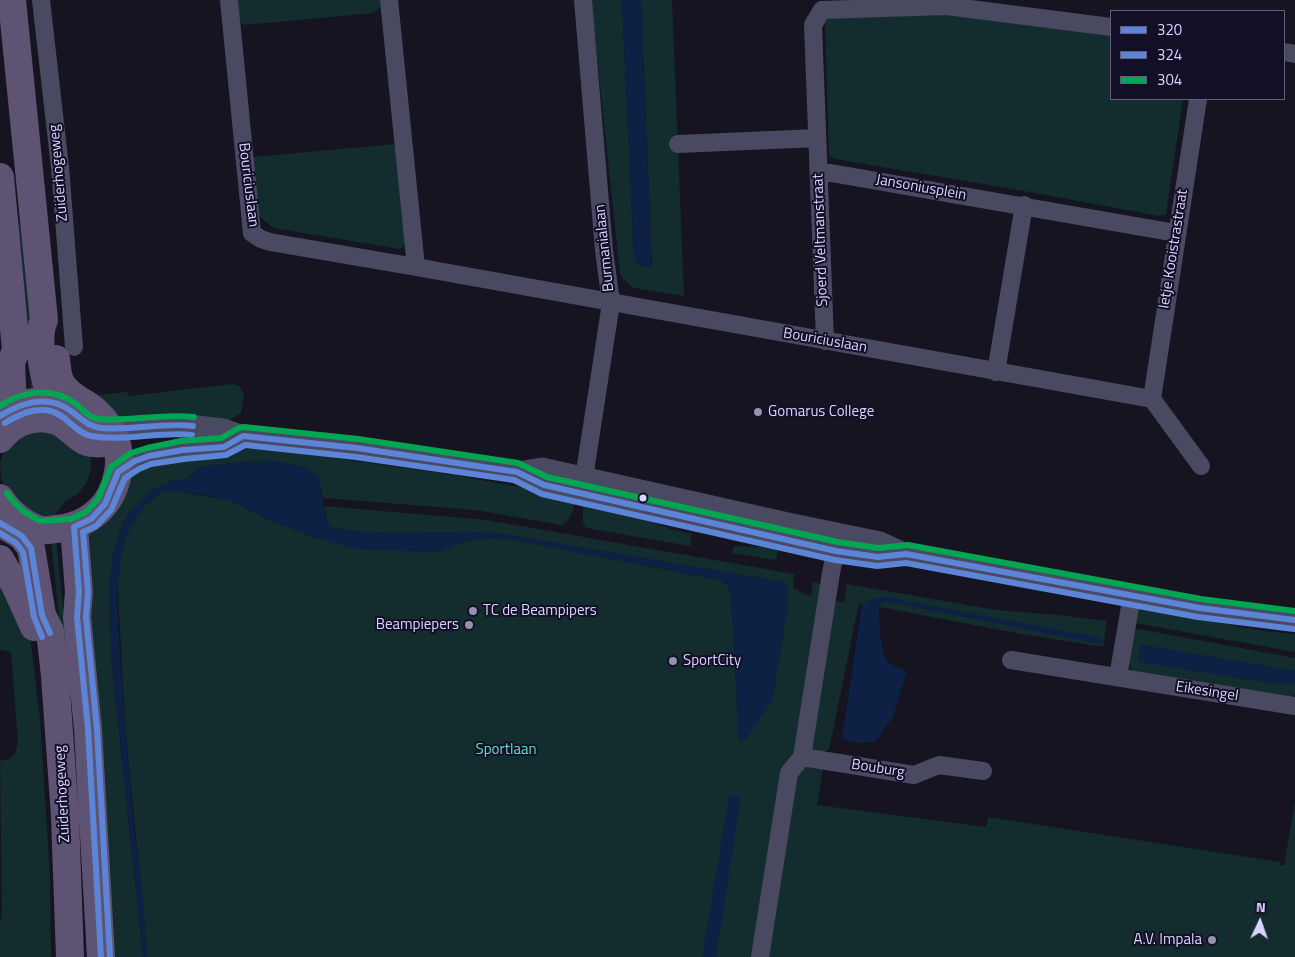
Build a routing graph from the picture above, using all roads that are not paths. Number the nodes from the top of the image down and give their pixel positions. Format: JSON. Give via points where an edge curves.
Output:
{"nodes":[{"id":1,"x":12,"y":0,"type":"edge"},
{"id":2,"x":41,"y":0,"type":"edge"},
{"id":3,"x":228,"y":0,"type":"edge"},
{"id":4,"x":389,"y":0,"type":"edge"},
{"id":5,"x":584,"y":0,"type":"edge"},
{"id":6,"x":947,"y":3,"type":"edge"},
{"id":7,"x":1110,"y":27,"type":"edge"},
{"id":8,"x":1198,"y":100,"type":"edge"},
{"id":9,"x":817,"y":138,"type":"junction"},
{"id":10,"x":678,"y":144,"type":"dead end"},
{"id":11,"x":819,"y":173,"type":"junction"},
{"id":12,"x":0,"y":177,"type":"edge"},
{"id":13,"x":1024,"y":206,"type":"junction"},
{"id":14,"x":1176,"y":233,"type":"junction"},
{"id":15,"x":416,"y":267,"type":"junction"},
{"id":16,"x":611,"y":303,"type":"junction"},
{"id":17,"x":825,"y":341,"type":"junction"},
{"id":18,"x":74,"y":347,"type":"dead end"},
{"id":19,"x":996,"y":372,"type":"junction"},
{"id":20,"x":1152,"y":399,"type":"junction"},
{"id":21,"x":31,"y":406,"type":"edge"},
{"id":22,"x":104,"y":435,"type":"junction"},
{"id":23,"x":243,"y":436,"type":"junction"},
{"id":24,"x":0,"y":439,"type":"edge"},
{"id":25,"x":1201,"y":466,"type":"dead end"},
{"id":26,"x":118,"y":472,"type":"junction"},
{"id":27,"x":583,"y":486,"type":"junction"},
{"id":28,"x":0,"y":498,"type":"edge"},
{"id":29,"x":38,"y":528,"type":"edge"},
{"id":30,"x":838,"y":542,"type":"junction"},
{"id":31,"x":0,"y":559,"type":"edge"},
{"id":32,"x":1132,"y":595,"type":"junction"},
{"id":33,"x":1295,"y":620,"type":"edge"},
{"id":34,"x":1011,"y":660,"type":"dead end"},
{"id":35,"x":55,"y":676,"type":"junction"},
{"id":36,"x":1118,"y":677,"type":"junction"},
{"id":37,"x":1295,"y":706,"type":"edge"},
{"id":38,"x":802,"y":757,"type":"junction"},
{"id":39,"x":983,"y":771,"type":"dead end"},
{"id":40,"x":70,"y":957,"type":"edge"},
{"id":41,"x":101,"y":957,"type":"edge"},
{"id":42,"x":760,"y":957,"type":"edge"}],
"edges":[{"from":1,"to":21,"type":"main road","name":"Zuiderhogeweg","via":[[44,320],[40,330],[45,382]]},
{"from":2,"to":18,"type":"street","name":"Zuiderhogeweg","via":[[60,167]]},
{"from":3,"to":15,"type":"street","name":"Bouriciuslaan","via":[[252,232],[270,242]]},
{"from":4,"to":15,"type":"street"},
{"from":5,"to":16,"type":"street","name":"Burmanialaan"},
{"from":6,"to":7,"type":"street"},
{"from":6,"to":9,"type":"street","name":"Sjoerd Veltmanstraat","via":[[822,10],[813,25]]},
{"from":8,"to":14,"type":"street","name":"Ietje Kooistrastraat"},
{"from":9,"to":10,"type":"street"},
{"from":9,"to":11,"type":"street","name":"Sjoerd Veltmanstraat"},
{"from":11,"to":13,"type":"street","name":"Jansoniusplein"},
{"from":11,"to":17,"type":"street","name":"Sjoerd Veltmanstraat"},
{"from":12,"to":21,"type":"main road","via":[[16,350],[23,360]]},
{"from":13,"to":14,"type":"street","name":"Jansoniusplein"},
{"from":13,"to":19,"type":"street"},
{"from":14,"to":20,"type":"street","name":"Ietje Kooistrastraat"},
{"from":15,"to":16,"type":"street","name":"Bouriciuslaan"},
{"from":16,"to":17,"type":"street","name":"Bouriciuslaan"},
{"from":16,"to":27,"type":"street","name":"Burmanialaan"},
{"from":17,"to":19,"type":"street","name":"Bouriciuslaan"},
{"from":19,"to":20,"type":"street","name":"Bouriciuslaan"},
{"from":20,"to":25,"type":"street"},
{"from":21,"to":22,"type":"main road","via":[[66,407]]},
{"from":21,"to":24,"type":"main road"},
{"from":22,"to":23,"type":"street","via":[[188,425],[223,429]]},
{"from":22,"to":26,"type":"main road","via":[[119,456]]},
{"from":22,"to":29,"type":"main road","via":[[98,486],[81,506]]},
{"from":23,"to":26,"type":"street","via":[[224,447],[149,456]]},
{"from":23,"to":27,"type":"street","via":[[357,448],[517,472],[542,468]]},
{"from":26,"to":29,"type":"main road","via":[[105,504],[91,519]]},
{"from":27,"to":30,"type":"street"},
{"from":28,"to":29,"type":"main road","via":[[20,519]]},
{"from":29,"to":35,"type":"main road","name":"Zuiderhogeweg","via":[[22,536],[31,548],[42,615],[50,631]]},
{"from":29,"to":41,"type":"main road","name":"Zuiderhogeweg","via":[[77,617],[88,729]]},
{"from":30,"to":32,"type":"street","via":[[880,542],[906,554]]},
{"from":30,"to":38,"type":"street"},
{"from":31,"to":35,"type":"main road","via":[[26,608]]},
{"from":32,"to":33,"type":"street","via":[[1200,608]]},
{"from":32,"to":36,"type":"street"},
{"from":34,"to":36,"type":"street","name":"Eikesingel"},
{"from":35,"to":40,"type":"main road","name":"Zuiderhogeweg","via":[[65,816]]},
{"from":36,"to":37,"type":"street","name":"Eikesingel"},
{"from":38,"to":39,"type":"street","name":"Bouburg","via":[[914,775],[939,765]]},
{"from":38,"to":42,"type":"street","via":[[789,772]]}]}
